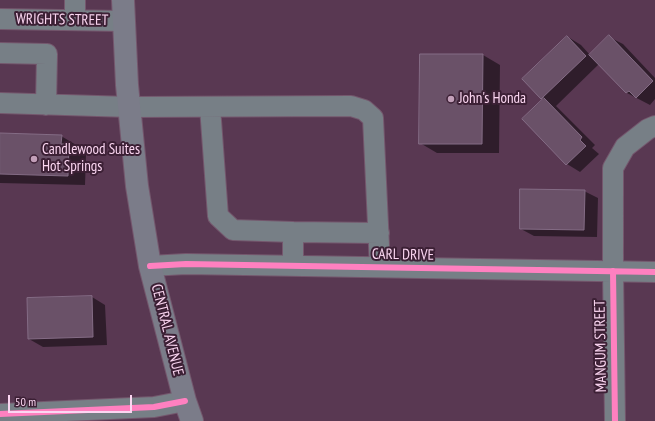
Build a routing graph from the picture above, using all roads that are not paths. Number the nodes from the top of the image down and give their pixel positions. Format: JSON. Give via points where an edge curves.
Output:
{"nodes":[{"id":1,"x":75,"y":0,"type":"edge"},
{"id":2,"x":123,"y":11,"type":"edge"},
{"id":3,"x":0,"y":19,"type":"edge"},
{"id":4,"x":75,"y":20,"type":"junction"},
{"id":5,"x":0,"y":54,"type":"edge"},
{"id":6,"x":0,"y":103,"type":"edge"},
{"id":7,"x":46,"y":105,"type":"junction"},
{"id":8,"x":130,"y":107,"type":"junction"},
{"id":9,"x":210,"y":107,"type":"junction"},
{"id":10,"x":655,"y":126,"type":"edge"},
{"id":11,"x":293,"y":232,"type":"junction"},
{"id":12,"x":379,"y":233,"type":"junction"},
{"id":13,"x":150,"y":266,"type":"junction"},
{"id":14,"x":293,"y":266,"type":"junction"},
{"id":15,"x":380,"y":267,"type":"junction"},
{"id":16,"x":613,"y":271,"type":"junction"},
{"id":17,"x":655,"y":272,"type":"edge"},
{"id":18,"x":188,"y":411,"type":"edge"},
{"id":19,"x":0,"y":414,"type":"edge"},
{"id":20,"x":616,"y":421,"type":"edge"}],
"edges":[{"from":1,"to":4,"type":"street"},
{"from":2,"to":4,"type":"street","name":"WRIGHTS STREET"},
{"from":2,"to":8,"type":"main road","name":"CENTRAL AVENUE"},
{"from":3,"to":4,"type":"street","name":"WRIGHTS STREET"},
{"from":5,"to":7,"type":"street","via":[[47,54]]},
{"from":6,"to":7,"type":"street"},
{"from":7,"to":8,"type":"street"},
{"from":8,"to":9,"type":"street"},
{"from":8,"to":13,"type":"main road","name":"CENTRAL AVENUE","via":[[137,186]]},
{"from":9,"to":11,"type":"street","via":[[218,216],[233,230]]},
{"from":9,"to":12,"type":"street","via":[[351,106],[364,110],[373,118]]},
{"from":10,"to":16,"type":"street","name":"MANGUM STREET","via":[[625,147],[613,168]]},
{"from":11,"to":12,"type":"street"},
{"from":11,"to":14,"type":"street"},
{"from":12,"to":15,"type":"street"},
{"from":13,"to":14,"type":"street","name":"CARL DRIVE"},
{"from":13,"to":18,"type":"main road","name":"CENTRAL AVENUE"},
{"from":14,"to":15,"type":"street","name":"CARL DRIVE"},
{"from":15,"to":16,"type":"street","name":"CARL DRIVE"},
{"from":16,"to":17,"type":"street","name":"CARL DRIVE"},
{"from":16,"to":20,"type":"street","name":"MANGUM STREET"},
{"from":18,"to":19,"type":"street","via":[[154,407]]}]}
